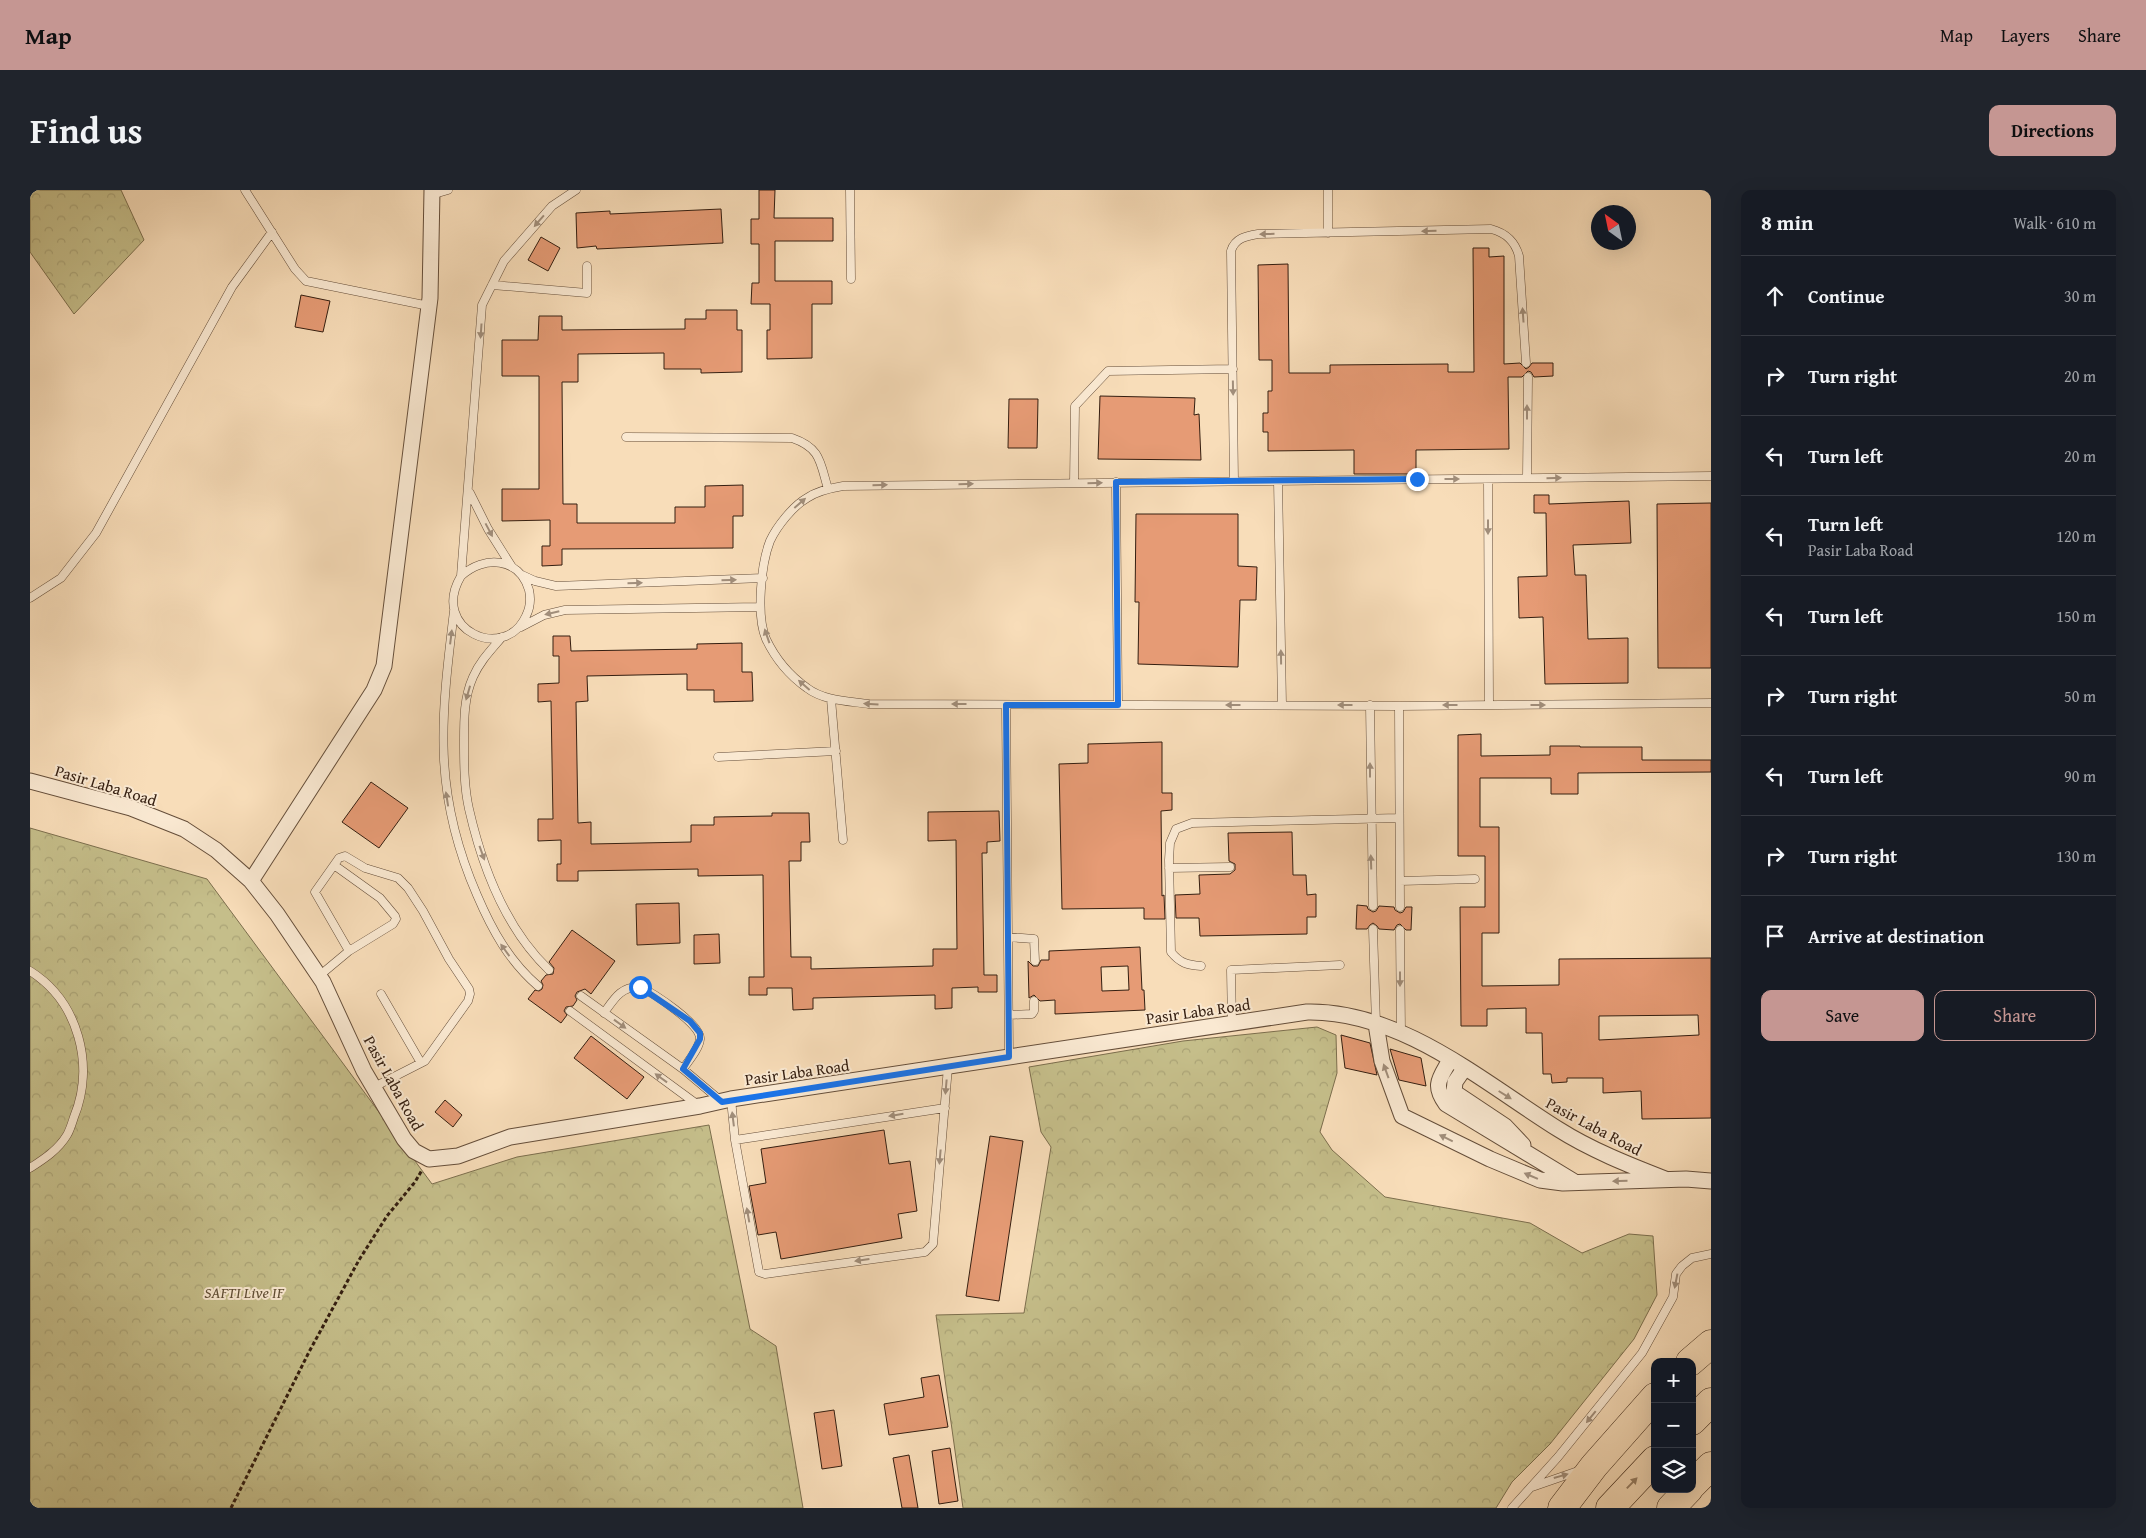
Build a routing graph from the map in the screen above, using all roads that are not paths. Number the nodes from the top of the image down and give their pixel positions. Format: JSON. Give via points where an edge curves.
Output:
{"nodes":[{"id":1,"x":245,"y":190,"type":"edge"},
{"id":2,"x":448,"y":190,"type":"edge"},
{"id":3,"x":576,"y":190,"type":"edge"},
{"id":4,"x":850,"y":190,"type":"edge"},
{"id":5,"x":1328,"y":190,"type":"edge"},
{"id":6,"x":431,"y":193,"type":"edge"},
{"id":7,"x":272,"y":232,"type":"junction"},
{"id":8,"x":1328,"y":233,"type":"junction"},
{"id":9,"x":587,"y":266,"type":"dead end"},
{"id":10,"x":851,"y":279,"type":"dead end"},
{"id":11,"x":492,"y":285,"type":"junction"},
{"id":12,"x":429,"y":306,"type":"junction"},
{"id":13,"x":1526,"y":363,"type":"dead end"},
{"id":14,"x":1233,"y":369,"type":"junction"},
{"id":15,"x":1528,"y":377,"type":"dead end"},
{"id":16,"x":626,"y":437,"type":"dead end"},
{"id":17,"x":1711,"y":476,"type":"edge"},
{"id":18,"x":1527,"y":478,"type":"junction"},
{"id":19,"x":1488,"y":479,"type":"junction"},
{"id":20,"x":1234,"y":481,"type":"junction"},
{"id":21,"x":1278,"y":481,"type":"junction"},
{"id":22,"x":1116,"y":482,"type":"junction"},
{"id":23,"x":1074,"y":483,"type":"junction"},
{"id":24,"x":828,"y":489,"type":"junction"},
{"id":25,"x":469,"y":491,"type":"junction"},
{"id":26,"x":512,"y":567,"type":"junction"},
{"id":27,"x":520,"y":574,"type":"junction"},
{"id":28,"x":462,"y":576,"type":"junction"},
{"id":29,"x":763,"y":578,"type":"junction"},
{"id":30,"x":30,"y":598,"type":"edge"},
{"id":31,"x":760,"y":607,"type":"junction"},
{"id":32,"x":454,"y":610,"type":"junction"},
{"id":33,"x":517,"y":629,"type":"junction"},
{"id":34,"x":502,"y":637,"type":"junction"},
{"id":35,"x":832,"y":699,"type":"junction"},
{"id":36,"x":1711,"y":703,"type":"edge"},
{"id":37,"x":1006,"y":705,"type":"junction"},
{"id":38,"x":1118,"y":705,"type":"junction"},
{"id":39,"x":1282,"y":705,"type":"junction"},
{"id":40,"x":1370,"y":705,"type":"junction"},
{"id":41,"x":1489,"y":705,"type":"junction"},
{"id":42,"x":1399,"y":706,"type":"junction"},
{"id":43,"x":836,"y":752,"type":"junction"},
{"id":44,"x":718,"y":757,"type":"dead end"},
{"id":45,"x":30,"y":780,"type":"edge"},
{"id":46,"x":1399,"y":818,"type":"junction"},
{"id":47,"x":1370,"y":819,"type":"junction"},
{"id":48,"x":843,"y":840,"type":"dead end"},
{"id":49,"x":334,"y":864,"type":"junction"},
{"id":50,"x":1230,"y":867,"type":"dead end"},
{"id":51,"x":1169,"y":868,"type":"junction"},
{"id":52,"x":1476,"y":879,"type":"dead end"},
{"id":53,"x":251,"y":881,"type":"junction"},
{"id":54,"x":1400,"y":881,"type":"junction"},
{"id":55,"x":1373,"y":906,"type":"dead end"},
{"id":56,"x":1400,"y":907,"type":"dead end"},
{"id":57,"x":1373,"y":929,"type":"dead end"},
{"id":58,"x":1400,"y":930,"type":"dead end"},
{"id":59,"x":1008,"y":937,"type":"junction"},
{"id":60,"x":349,"y":951,"type":"junction"},
{"id":61,"x":1035,"y":961,"type":"dead end"},
{"id":62,"x":1340,"y":965,"type":"dead end"},
{"id":63,"x":1201,"y":966,"type":"dead end"},
{"id":64,"x":549,"y":970,"type":"dead end"},
{"id":65,"x":30,"y":971,"type":"edge"},
{"id":66,"x":319,"y":976,"type":"junction"},
{"id":67,"x":538,"y":986,"type":"dead end"},
{"id":68,"x":381,"y":994,"type":"dead end"},
{"id":69,"x":581,"y":996,"type":"dead end"},
{"id":70,"x":1034,"y":1001,"type":"dead end"},
{"id":71,"x":570,"y":1011,"type":"dead end"},
{"id":72,"x":604,"y":1012,"type":"junction"},
{"id":73,"x":1009,"y":1016,"type":"junction"},
{"id":74,"x":1232,"y":1024,"type":"junction"},
{"id":75,"x":1376,"y":1024,"type":"junction"},
{"id":76,"x":1401,"y":1034,"type":"junction"},
{"id":77,"x":1009,"y":1057,"type":"junction"},
{"id":78,"x":1450,"y":1060,"type":"junction"},
{"id":79,"x":421,"y":1064,"type":"junction"},
{"id":80,"x":948,"y":1067,"type":"junction"},
{"id":81,"x":683,"y":1069,"type":"junction"},
{"id":82,"x":1464,"y":1069,"type":"junction"},
{"id":83,"x":374,"y":1087,"type":"junction"},
{"id":84,"x":726,"y":1100,"type":"junction"},
{"id":85,"x":700,"y":1106,"type":"junction"},
{"id":86,"x":944,"y":1108,"type":"junction"},
{"id":87,"x":735,"y":1140,"type":"junction"},
{"id":88,"x":1535,"y":1159,"type":"junction"},
{"id":89,"x":30,"y":1168,"type":"edge"},
{"id":90,"x":1665,"y":1180,"type":"junction"},
{"id":91,"x":1711,"y":1181,"type":"edge"},
{"id":92,"x":1574,"y":1182,"type":"junction"},
{"id":93,"x":1711,"y":1254,"type":"edge"},
{"id":94,"x":1711,"y":1344,"type":"edge"},
{"id":95,"x":1695,"y":1358,"type":"edge"},
{"id":96,"x":1651,"y":1401,"type":"edge"},
{"id":97,"x":1711,"y":1402,"type":"edge"},
{"id":98,"x":1696,"y":1417,"type":"edge"},
{"id":99,"x":1651,"y":1464,"type":"edge"},
{"id":100,"x":1594,"y":1466,"type":"junction"},
{"id":101,"x":1528,"y":1488,"type":"junction"},
{"id":102,"x":1685,"y":1493,"type":"edge"},
{"id":103,"x":1512,"y":1508,"type":"edge"},
{"id":104,"x":1562,"y":1508,"type":"edge"},
{"id":105,"x":1610,"y":1508,"type":"edge"},
{"id":106,"x":1671,"y":1508,"type":"edge"}],
"edges":[{"from":1,"to":7,"type":"lane"},
{"from":2,"to":6,"type":"lane"},
{"from":3,"to":11,"type":"lane","one_way":true,"via":[[552,206],[504,261]]},
{"from":4,"to":10,"type":"lane"},
{"from":5,"to":8,"type":"lane"},
{"from":6,"to":12,"type":"street"},
{"from":7,"to":12,"type":"lane","via":[[299,276],[306,281]]},
{"from":7,"to":30,"type":"lane","via":[[232,287],[96,533],[61,578]]},
{"from":13,"to":8,"type":"lane","one_way":true,"via":[[1520,256],[1514,242],[1502,232],[1491,229]]},
{"from":8,"to":14,"type":"lane","one_way":true,"via":[[1258,234],[1233,244]]},
{"from":9,"to":11,"type":"lane","via":[[588,293]]},
{"from":11,"to":25,"type":"lane","one_way":true,"via":[[482,305]]},
{"from":12,"to":53,"type":"street","via":[[384,666],[374,690]]},
{"from":14,"to":20,"type":"lane","one_way":true},
{"from":14,"to":23,"type":"lane","via":[[1108,371],[1075,406]]},
{"from":18,"to":15,"type":"lane","one_way":true},
{"from":16,"to":24,"type":"lane","via":[[792,438],[807,443],[813,449]]},
{"from":18,"to":17,"type":"lane","one_way":true},
{"from":18,"to":19,"type":"lane"},
{"from":21,"to":19,"type":"lane","one_way":true},
{"from":19,"to":41,"type":"lane","one_way":true},
{"from":20,"to":21,"type":"lane"},
{"from":20,"to":22,"type":"lane"},
{"from":39,"to":21,"type":"lane","one_way":true},
{"from":23,"to":22,"type":"lane","one_way":true},
{"from":22,"to":38,"type":"lane"},
{"from":24,"to":23,"type":"lane","one_way":true,"via":[[843,486]]},
{"from":29,"to":24,"type":"lane","one_way":true,"via":[[770,542],[779,528],[806,498]]},
{"from":25,"to":26,"type":"lane","one_way":true,"via":[[488,530]]},
{"from":25,"to":28,"type":"lane"},
{"from":26,"to":27,"type":"lane"},
{"from":26,"to":28,"type":"lane","via":[[501,563],[480,563]]},
{"from":27,"to":29,"type":"lane","one_way":true,"via":[[556,586]]},
{"from":27,"to":33,"type":"lane","via":[[530,602],[524,621]]},
{"from":28,"to":32,"type":"lane","via":[[454,592]]},
{"from":29,"to":31,"type":"lane"},
{"from":31,"to":33,"type":"lane","one_way":true,"via":[[565,610],[544,615]]},
{"from":35,"to":31,"type":"lane","one_way":true,"via":[[808,689],[780,663],[766,638]]},
{"from":32,"to":34,"type":"lane","via":[[463,626],[478,636]]},
{"from":67,"to":32,"type":"lane","one_way":true,"via":[[498,940],[470,880],[450,814],[444,779],[442,719]]},
{"from":33,"to":34,"type":"lane"},
{"from":34,"to":64,"type":"lane","one_way":true,"via":[[482,660],[466,698],[464,747],[468,808],[478,843],[516,931]]},
{"from":37,"to":35,"type":"lane","one_way":true,"via":[[869,704]]},
{"from":35,"to":43,"type":"lane"},
{"from":41,"to":36,"type":"lane","one_way":true},
{"from":37,"to":38,"type":"lane"},
{"from":37,"to":59,"type":"lane"},
{"from":39,"to":38,"type":"lane","one_way":true},
{"from":40,"to":39,"type":"lane","one_way":true},
{"from":40,"to":42,"type":"lane"},
{"from":47,"to":40,"type":"lane","one_way":true},
{"from":41,"to":42,"type":"lane","one_way":true},
{"from":42,"to":46,"type":"lane"},
{"from":43,"to":44,"type":"lane"},
{"from":43,"to":48,"type":"lane"},
{"from":45,"to":53,"type":"street","name":"Pasir Laba Road","via":[[131,808],[184,828],[216,850]]},
{"from":46,"to":47,"type":"lane"},
{"from":46,"to":54,"type":"lane"},
{"from":47,"to":51,"type":"lane","via":[[1192,823],[1176,829],[1170,843]]},
{"from":55,"to":47,"type":"lane","one_way":true},
{"from":49,"to":60,"type":"lane","via":[[315,895]]},
{"from":49,"to":60,"type":"lane","via":[[380,898],[396,919]]},
{"from":49,"to":79,"type":"lane","via":[[345,856],[365,868],[398,878],[424,910],[449,960],[469,988],[468,1001]]},
{"from":50,"to":51,"type":"lane"},
{"from":51,"to":63,"type":"lane","via":[[1171,952],[1179,962]]},
{"from":52,"to":54,"type":"lane"},
{"from":53,"to":66,"type":"street","name":"Pasir Laba Road","via":[[278,914]]},
{"from":54,"to":56,"type":"lane"},
{"from":57,"to":75,"type":"lane"},
{"from":58,"to":76,"type":"lane","one_way":true},
{"from":59,"to":61,"type":"lane","via":[[1034,939]]},
{"from":59,"to":73,"type":"lane"},
{"from":60,"to":66,"type":"lane"},
{"from":62,"to":74,"type":"lane","via":[[1231,970]]},
{"from":65,"to":89,"type":"lane","via":[[51,989],[68,1012],[81,1042],[84,1068],[81,1100],[67,1135],[51,1154]]},
{"from":66,"to":83,"type":"street","name":"Pasir Laba Road"},
{"from":68,"to":79,"type":"lane"},
{"from":69,"to":72,"type":"lane"},
{"from":70,"to":73,"type":"lane","via":[[1032,1014]]},
{"from":85,"to":71,"type":"lane","one_way":true},
{"from":72,"to":81,"type":"lane","one_way":true},
{"from":72,"to":81,"type":"lane","via":[[620,992],[633,986],[640,987],[690,1021],[700,1033],[700,1039]]},
{"from":73,"to":77,"type":"lane"},
{"from":74,"to":75,"type":"street","name":"Pasir Laba Road","via":[[1307,1012],[1328,1012]]},
{"from":74,"to":77,"type":"street","name":"Pasir Laba Road"},
{"from":75,"to":76,"type":"street","name":"Pasir Laba Road"},
{"from":92,"to":75,"type":"street","one_way":true,"via":[[1540,1180],[1402,1116],[1382,1061]]},
{"from":76,"to":78,"type":"street","name":"Pasir Laba Road"},
{"from":77,"to":80,"type":"street","name":"Pasir Laba Road"},
{"from":78,"to":82,"type":"street","name":"Pasir Laba Road"},
{"from":78,"to":88,"type":"street","via":[[1438,1082],[1440,1095],[1446,1104]]},
{"from":79,"to":83,"type":"lane"},
{"from":80,"to":84,"type":"street","name":"Pasir Laba Road"},
{"from":80,"to":86,"type":"lane","one_way":true},
{"from":81,"to":84,"type":"lane"},
{"from":82,"to":88,"type":"street","via":[[1455,1082],[1454,1092],[1506,1126]]},
{"from":82,"to":90,"type":"street","name":"Pasir Laba Road","one_way":true,"via":[[1560,1131]]},
{"from":83,"to":85,"type":"street","name":"Pasir Laba Road","via":[[404,1139],[414,1151],[429,1159],[458,1156],[510,1136]]},
{"from":84,"to":85,"type":"street","name":"Pasir Laba Road"},
{"from":87,"to":84,"type":"lane","one_way":true},
{"from":86,"to":87,"type":"lane","one_way":true},
{"from":86,"to":87,"type":"lane","one_way":true,"via":[[933,1244],[924,1252],[761,1273],[757,1269]]},
{"from":88,"to":92,"type":"street"},
{"from":90,"to":91,"type":"street","name":"Pasir Laba Road"},
{"from":90,"to":92,"type":"street","one_way":true},
{"from":93,"to":101,"type":"lane","one_way":true,"via":[[1692,1258],[1682,1266],[1676,1274],[1673,1297],[1642,1353],[1558,1457]]},
{"from":94,"to":95,"type":"highway"},
{"from":96,"to":100,"type":"highway"},
{"from":97,"to":98,"type":"highway"},
{"from":105,"to":99,"type":"highway","one_way":true},
{"from":101,"to":100,"type":"lane","one_way":true},
{"from":100,"to":104,"type":"highway"},
{"from":101,"to":103,"type":"lane"},
{"from":102,"to":106,"type":"highway"}]}
